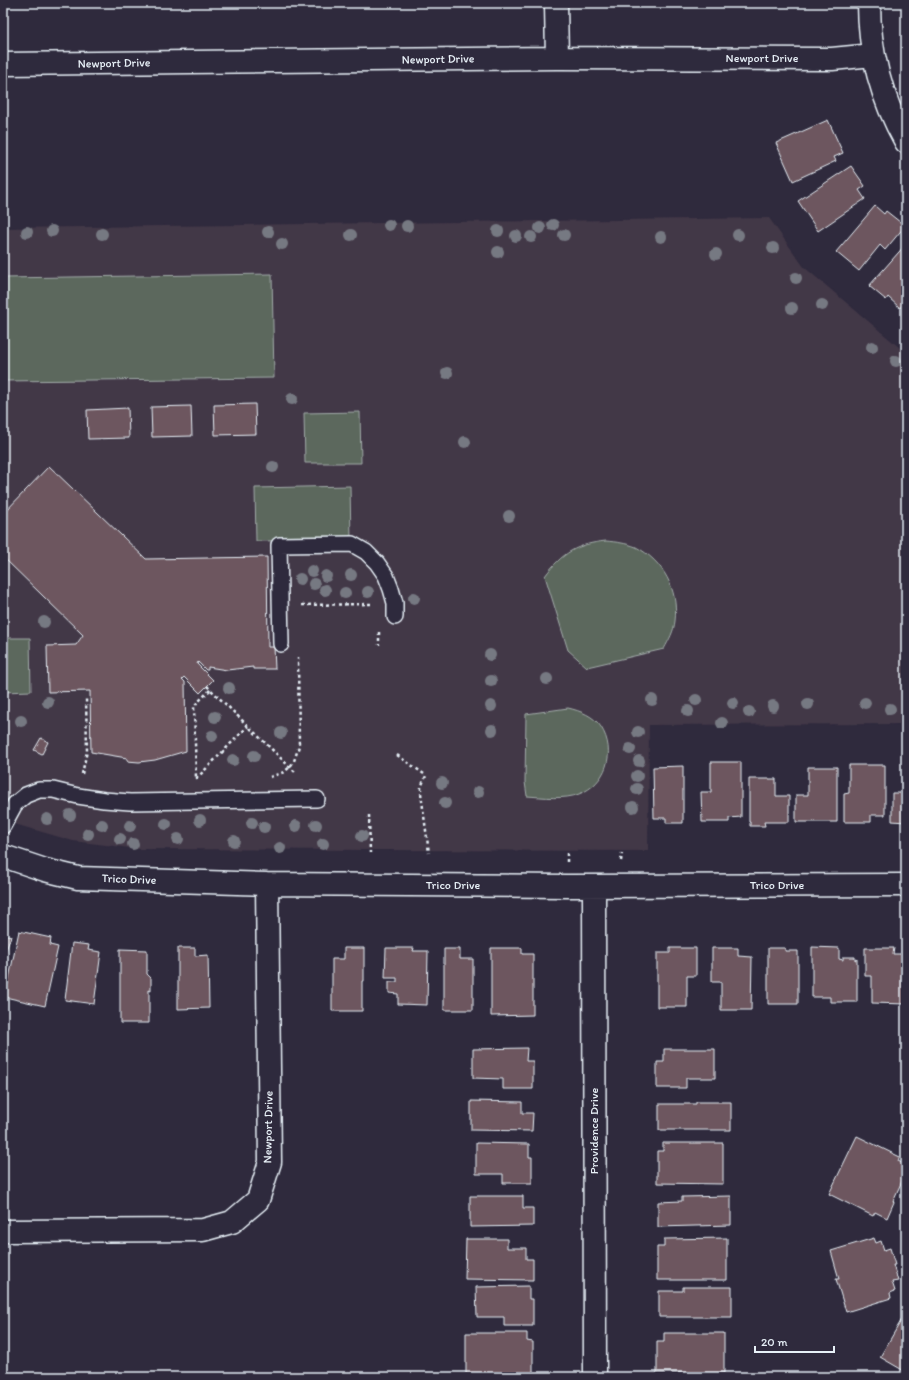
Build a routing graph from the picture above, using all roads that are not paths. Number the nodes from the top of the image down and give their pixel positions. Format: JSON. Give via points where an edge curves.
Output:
{"nodes":[{"id":1,"x":556,"y":3,"type":"edge"},
{"id":2,"x":869,"y":3,"type":"edge"},
{"id":3,"x":873,"y":55,"type":"junction"},
{"id":4,"x":557,"y":58,"type":"junction"},
{"id":5,"x":3,"y":64,"type":"edge"},
{"id":6,"x":906,"y":142,"type":"edge"},
{"id":7,"x":395,"y":617,"type":"dead end"},
{"id":8,"x":280,"y":644,"type":"dead end"},
{"id":9,"x":317,"y":799,"type":"dead end"},
{"id":10,"x":3,"y":826,"type":"edge"},
{"id":11,"x":3,"y":856,"type":"edge"},
{"id":12,"x":267,"y":884,"type":"junction"},
{"id":13,"x":906,"y":885,"type":"edge"},
{"id":14,"x":594,"y":886,"type":"junction"},
{"id":15,"x":3,"y":1231,"type":"edge"},
{"id":16,"x":594,"y":1377,"type":"edge"}],
"edges":[{"from":1,"to":4,"type":"street"},
{"from":2,"to":3,"type":"street"},
{"from":3,"to":4,"type":"street","name":"Newport Drive","via":[[832,59]]},
{"from":3,"to":6,"type":"street","via":[[885,97]]},
{"from":4,"to":5,"type":"street","name":"Newport Drive"},
{"from":7,"to":8,"type":"lane","via":[[392,589],[377,563],[366,552],[352,544],[279,545]]},
{"from":9,"to":10,"type":"lane","via":[[130,802],[39,790],[26,795],[15,804]]},
{"from":11,"to":12,"type":"street","name":"Trico Drive","via":[[78,878]]},
{"from":12,"to":14,"type":"street","name":"Trico Drive"},
{"from":12,"to":15,"type":"street","name":"Newport Drive","via":[[270,1162],[258,1200],[232,1222],[203,1230]]},
{"from":13,"to":14,"type":"street","name":"Trico Drive"},
{"from":14,"to":16,"type":"street","name":"Providence Drive"}]}
